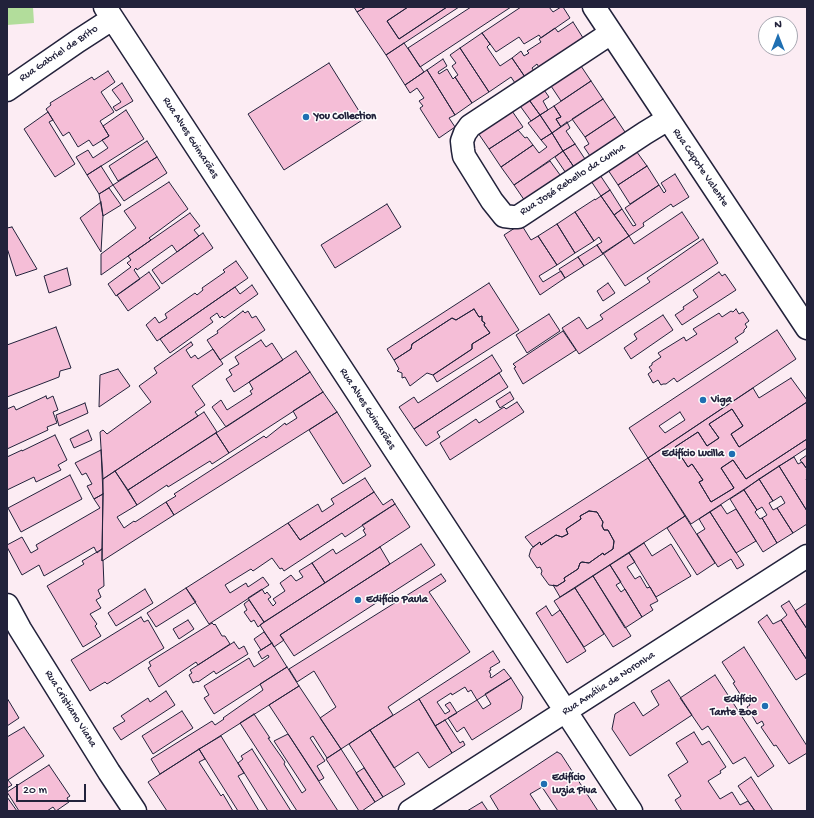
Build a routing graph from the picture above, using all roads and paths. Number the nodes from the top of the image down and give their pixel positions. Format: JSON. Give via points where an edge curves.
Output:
{"nodes":[{"id":1,"x":594,"y":7,"type":"edge"},
{"id":2,"x":108,"y":13,"type":"edge"},
{"id":3,"x":611,"y":33,"type":"junction"},
{"id":4,"x":7,"y":90,"type":"edge"},
{"id":5,"x":668,"y":119,"type":"junction"},
{"id":6,"x":807,"y":328,"type":"edge"},
{"id":7,"x":807,"y":556,"type":"edge"},
{"id":8,"x":7,"y":605,"type":"edge"},
{"id":9,"x":565,"y":712,"type":"junction"},
{"id":10,"x":135,"y":811,"type":"edge"},
{"id":11,"x":410,"y":811,"type":"edge"},
{"id":12,"x":631,"y":811,"type":"edge"}],
"edges":[{"from":1,"to":3,"type":"street","name":"Rua Capote Valente"},
{"from":2,"to":4,"type":"street","name":"Rua Gabriel de Brito","via":[[78,41]]},
{"from":2,"to":9,"type":"street","name":"Rua Alves Guimarães"},
{"from":3,"to":5,"type":"street","name":"Rua Capote Valente"},
{"from":3,"to":5,"type":"street","name":"Rua José Rebello da Cunha","via":[[470,126],[465,133],[462,141],[464,156],[492,201],[504,216],[518,217]]},
{"from":5,"to":6,"type":"street","name":"Rua Capote Valente"},
{"from":7,"to":9,"type":"street","name":"Rua Amália de Noronha"},
{"from":8,"to":10,"type":"street","name":"Rua Cristiano Viana"},
{"from":9,"to":11,"type":"street","name":"Rua Amália de Noronha"},
{"from":9,"to":12,"type":"street","name":"Rua Alves Guimarães"}]}
